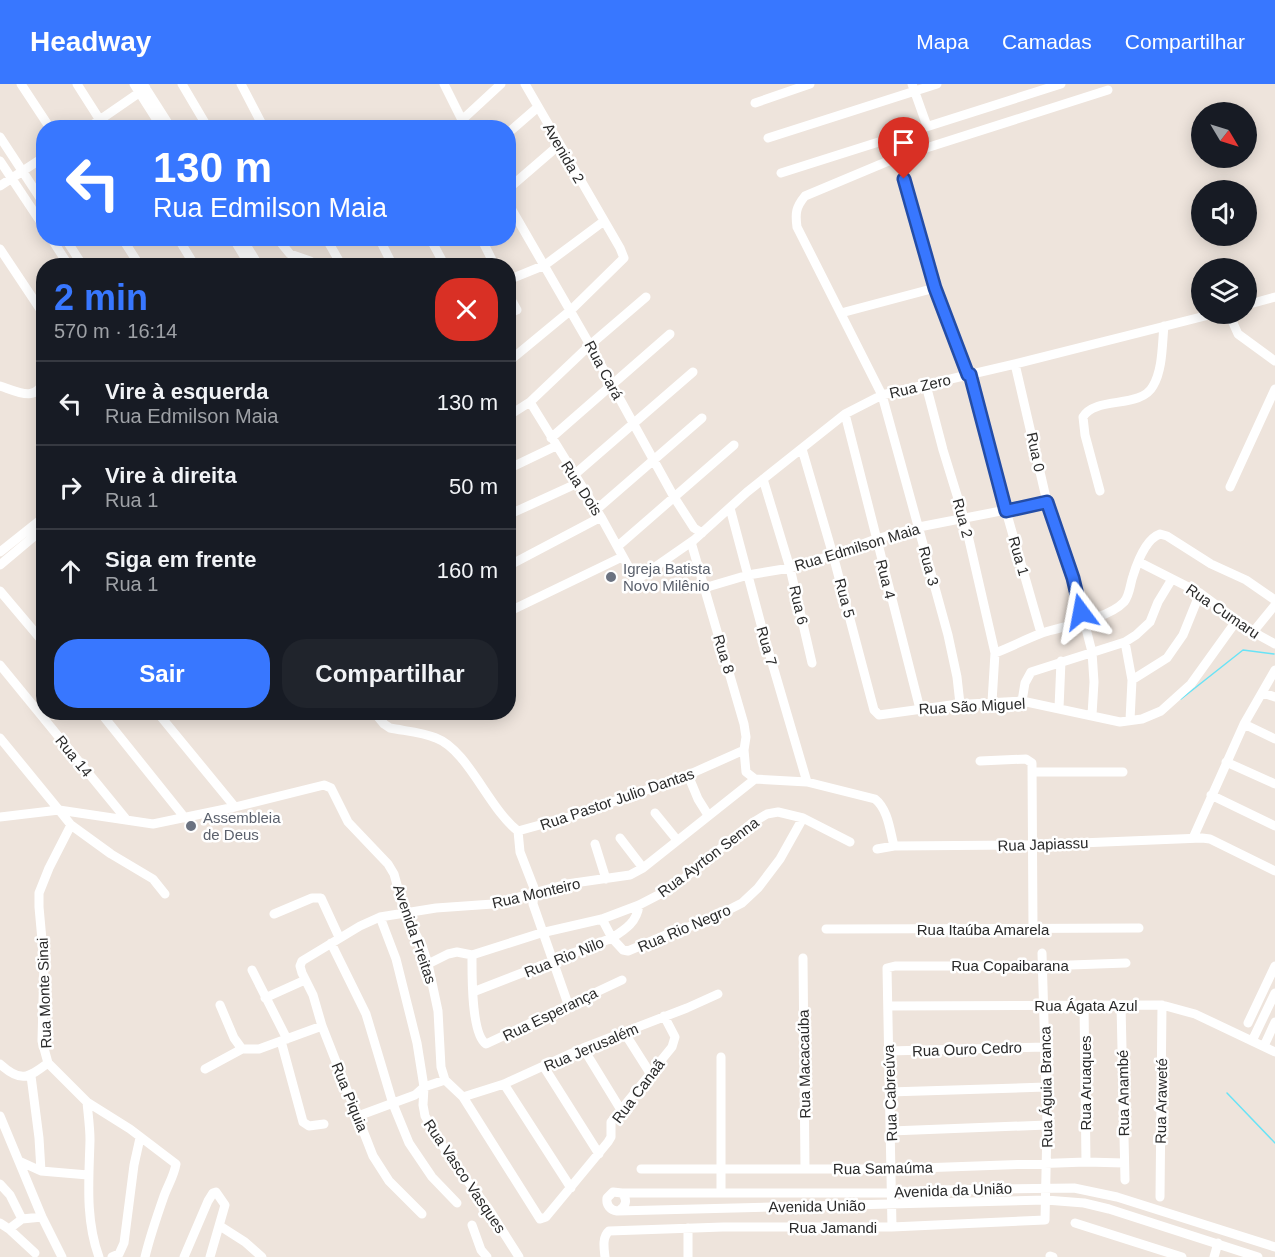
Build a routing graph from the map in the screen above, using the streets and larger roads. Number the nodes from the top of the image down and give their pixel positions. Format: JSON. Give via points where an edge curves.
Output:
{"nodes":[{"id":1,"x":21,"y":84,"type":"edge"},
{"id":2,"x":77,"y":84,"type":"edge"},
{"id":3,"x":182,"y":84,"type":"edge"},
{"id":4,"x":241,"y":84,"type":"edge"},
{"id":5,"x":444,"y":84,"type":"edge"},
{"id":6,"x":501,"y":84,"type":"edge"},
{"id":7,"x":525,"y":84,"type":"edge"},
{"id":8,"x":810,"y":84,"type":"edge"},
{"id":9,"x":937,"y":84,"type":"edge"},
{"id":10,"x":1061,"y":84,"type":"edge"},
{"id":11,"x":140,"y":87,"type":"edge"},
{"id":12,"x":914,"y":88,"type":"edge"},
{"id":13,"x":1108,"y":90,"type":"dead end"},
{"id":14,"x":755,"y":102,"type":"dead end"},
{"id":15,"x":538,"y":107,"type":"junction"},
{"id":16,"x":45,"y":120,"type":"edge"},
{"id":17,"x":101,"y":120,"type":"edge"},
{"id":18,"x":106,"y":120,"type":"edge"},
{"id":19,"x":158,"y":120,"type":"edge"},
{"id":20,"x":165,"y":120,"type":"edge"},
{"id":21,"x":203,"y":120,"type":"edge"},
{"id":22,"x":260,"y":120,"type":"edge"},
{"id":23,"x":462,"y":120,"type":"edge"},
{"id":24,"x":468,"y":120,"type":"edge"},
{"id":25,"x":516,"y":126,"type":"edge"},
{"id":26,"x":927,"y":126,"type":"junction"},
{"id":27,"x":0,"y":137,"type":"edge"},
{"id":28,"x":768,"y":138,"type":"dead end"},
{"id":29,"x":559,"y":145,"type":"junction"},
{"id":30,"x":898,"y":157,"type":"junction"},
{"id":31,"x":0,"y":161,"type":"edge"},
{"id":32,"x":36,"y":163,"type":"edge"},
{"id":33,"x":22,"y":171,"type":"junction"},
{"id":34,"x":781,"y":173,"type":"dead end"},
{"id":35,"x":12,"y":179,"type":"junction"},
{"id":36,"x":516,"y":182,"type":"edge"},
{"id":37,"x":0,"y":186,"type":"edge"},
{"id":38,"x":36,"y":192,"type":"edge"},
{"id":39,"x":36,"y":215,"type":"edge"},
{"id":40,"x":516,"y":216,"type":"edge"},
{"id":41,"x":604,"y":221,"type":"junction"},
{"id":42,"x":284,"y":246,"type":"edge"},
{"id":43,"x":0,"y":249,"type":"edge"},
{"id":44,"x":304,"y":258,"type":"edge"},
{"id":45,"x":545,"y":265,"type":"junction"},
{"id":46,"x":516,"y":277,"type":"edge"},
{"id":47,"x":935,"y":288,"type":"junction"},
{"id":48,"x":646,"y":297,"type":"dead end"},
{"id":49,"x":1275,"y":297,"type":"edge"},
{"id":50,"x":1257,"y":302,"type":"edge"},
{"id":51,"x":36,"y":303,"type":"edge"},
{"id":52,"x":571,"y":310,"type":"junction"},
{"id":53,"x":841,"y":313,"type":"junction"},
{"id":54,"x":1191,"y":319,"type":"edge"},
{"id":55,"x":1234,"y":324,"type":"edge"},
{"id":56,"x":1164,"y":326,"type":"junction"},
{"id":57,"x":670,"y":334,"type":"dead end"},
{"id":58,"x":591,"y":345,"type":"junction"},
{"id":59,"x":516,"y":355,"type":"edge"},
{"id":60,"x":1275,"y":361,"type":"edge"},
{"id":61,"x":1015,"y":364,"type":"junction"},
{"id":62,"x":693,"y":372,"type":"dead end"},
{"id":63,"x":969,"y":375,"type":"junction"},
{"id":64,"x":926,"y":385,"type":"junction"},
{"id":65,"x":0,"y":386,"type":"edge"},
{"id":66,"x":612,"y":386,"type":"junction"},
{"id":67,"x":1275,"y":388,"type":"edge"},
{"id":68,"x":36,"y":392,"type":"edge"},
{"id":69,"x":882,"y":395,"type":"junction"},
{"id":70,"x":530,"y":402,"type":"junction"},
{"id":71,"x":516,"y":411,"type":"edge"},
{"id":72,"x":845,"y":414,"type":"junction"},
{"id":73,"x":702,"y":418,"type":"dead end"},
{"id":74,"x":633,"y":424,"type":"junction"},
{"id":75,"x":554,"y":442,"type":"junction"},
{"id":76,"x":734,"y":445,"type":"dead end"},
{"id":77,"x":802,"y":449,"type":"junction"},
{"id":78,"x":652,"y":460,"type":"junction"},
{"id":79,"x":516,"y":464,"type":"edge"},
{"id":80,"x":576,"y":479,"type":"junction"},
{"id":81,"x":763,"y":479,"type":"junction"},
{"id":82,"x":1230,"y":487,"type":"dead end"},
{"id":83,"x":1100,"y":491,"type":"dead end"},
{"id":84,"x":674,"y":497,"type":"junction"},
{"id":85,"x":1047,"y":502,"type":"junction"},
{"id":86,"x":730,"y":508,"type":"junction"},
{"id":87,"x":516,"y":511,"type":"edge"},
{"id":88,"x":1006,"y":511,"type":"junction"},
{"id":89,"x":599,"y":514,"type":"junction"},
{"id":90,"x":964,"y":518,"type":"junction"},
{"id":91,"x":36,"y":523,"type":"edge"},
{"id":92,"x":919,"y":527,"type":"junction"},
{"id":93,"x":698,"y":531,"type":"junction"},
{"id":94,"x":36,"y":535,"type":"edge"},
{"id":95,"x":876,"y":539,"type":"junction"},
{"id":96,"x":693,"y":541,"type":"junction"},
{"id":97,"x":618,"y":546,"type":"junction"},
{"id":98,"x":0,"y":552,"type":"edge"},
{"id":99,"x":833,"y":555,"type":"junction"},
{"id":100,"x":622,"y":557,"type":"junction"},
{"id":101,"x":516,"y":561,"type":"edge"},
{"id":102,"x":1139,"y":562,"type":"junction"},
{"id":103,"x":0,"y":565,"type":"edge"},
{"id":104,"x":790,"y":568,"type":"junction"},
{"id":105,"x":748,"y":574,"type":"junction"},
{"id":106,"x":633,"y":575,"type":"joint"},
{"id":107,"x":1172,"y":579,"type":"junction"},
{"id":108,"x":704,"y":588,"type":"junction"},
{"id":109,"x":0,"y":591,"type":"edge"},
{"id":110,"x":1200,"y":593,"type":"junction"},
{"id":111,"x":1275,"y":600,"type":"edge"},
{"id":112,"x":1275,"y":605,"type":"edge"},
{"id":113,"x":516,"y":608,"type":"edge"},
{"id":114,"x":1237,"y":620,"type":"junction"},
{"id":115,"x":1084,"y":621,"type":"junction"},
{"id":116,"x":1253,"y":632,"type":"junction"},
{"id":117,"x":1041,"y":633,"type":"junction"},
{"id":118,"x":36,"y":634,"type":"edge"},
{"id":119,"x":1125,"y":642,"type":"junction"},
{"id":120,"x":1275,"y":644,"type":"edge"},
{"id":121,"x":1092,"y":652,"type":"junction"},
{"id":122,"x":995,"y":653,"type":"junction"},
{"id":123,"x":1060,"y":661,"type":"junction"},
{"id":124,"x":813,"y":663,"type":"dead end"},
{"id":125,"x":0,"y":665,"type":"edge"},
{"id":126,"x":1275,"y":670,"type":"edge"},
{"id":127,"x":866,"y":678,"type":"joint"},
{"id":128,"x":1132,"y":680,"type":"junction"},
{"id":129,"x":1263,"y":693,"type":"junction"},
{"id":130,"x":1275,"y":697,"type":"edge"},
{"id":131,"x":1022,"y":701,"type":"junction"},
{"id":132,"x":992,"y":702,"type":"junction"},
{"id":133,"x":960,"y":704,"type":"junction"},
{"id":134,"x":1059,"y":708,"type":"junction"},
{"id":135,"x":36,"y":709,"type":"edge"},
{"id":136,"x":920,"y":709,"type":"junction"},
{"id":137,"x":1092,"y":715,"type":"junction"},
{"id":138,"x":45,"y":720,"type":"edge"},
{"id":139,"x":106,"y":720,"type":"edge"},
{"id":140,"x":164,"y":720,"type":"edge"},
{"id":141,"x":381,"y":720,"type":"edge"},
{"id":142,"x":1130,"y":720,"type":"junction"},
{"id":143,"x":1244,"y":724,"type":"junction"},
{"id":144,"x":0,"y":738,"type":"edge"},
{"id":145,"x":1275,"y":739,"type":"edge"},
{"id":146,"x":744,"y":750,"type":"junction"},
{"id":147,"x":980,"y":761,"type":"dead end"},
{"id":148,"x":1226,"y":762,"type":"junction"},
{"id":149,"x":1033,"y":772,"type":"junction"},
{"id":150,"x":1123,"y":772,"type":"dead end"},
{"id":151,"x":688,"y":775,"type":"junction"},
{"id":152,"x":755,"y":779,"type":"junction"},
{"id":153,"x":807,"y":782,"type":"junction"},
{"id":154,"x":1275,"y":784,"type":"edge"},
{"id":155,"x":1211,"y":795,"type":"junction"},
{"id":156,"x":0,"y":806,"type":"edge"},
{"id":157,"x":235,"y":807,"type":"junction"},
{"id":158,"x":59,"y":810,"type":"junction"},
{"id":159,"x":655,"y":813,"type":"dead end"},
{"id":160,"x":708,"y":815,"type":"junction"},
{"id":161,"x":4,"y":816,"type":"edge"},
{"id":162,"x":185,"y":818,"type":"junction"},
{"id":163,"x":803,"y":818,"type":"junction"},
{"id":164,"x":126,"y":819,"type":"junction"},
{"id":165,"x":71,"y":825,"type":"junction"},
{"id":166,"x":1275,"y":826,"type":"edge"},
{"id":167,"x":518,"y":831,"type":"junction"},
{"id":168,"x":620,"y":838,"type":"dead end"},
{"id":169,"x":1192,"y":838,"type":"junction"},
{"id":170,"x":677,"y":840,"type":"junction"},
{"id":171,"x":850,"y":842,"type":"dead end"},
{"id":172,"x":595,"y":844,"type":"dead end"},
{"id":173,"x":1032,"y":845,"type":"junction"},
{"id":174,"x":894,"y":846,"type":"junction"},
{"id":175,"x":877,"y":849,"type":"dead end"},
{"id":176,"x":644,"y":868,"type":"junction"},
{"id":177,"x":1275,"y":871,"type":"edge"},
{"id":178,"x":606,"y":879,"type":"junction"},
{"id":179,"x":534,"y":893,"type":"junction"},
{"id":180,"x":165,"y":894,"type":"dead end"},
{"id":181,"x":639,"y":905,"type":"junction"},
{"id":182,"x":405,"y":913,"type":"junction"},
{"id":183,"x":274,"y":914,"type":"dead end"},
{"id":184,"x":380,"y":917,"type":"junction"},
{"id":185,"x":602,"y":919,"type":"junction"},
{"id":186,"x":1139,"y":928,"type":"dead end"},
{"id":187,"x":1033,"y":929,"type":"junction"},
{"id":188,"x":826,"y":930,"type":"dead end"},
{"id":189,"x":541,"y":933,"type":"junction"},
{"id":190,"x":612,"y":938,"type":"junction"},
{"id":191,"x":335,"y":940,"type":"junction"},
{"id":192,"x":1042,"y":953,"type":"dead end"},
{"id":193,"x":472,"y":955,"type":"junction"},
{"id":194,"x":803,"y":958,"type":"dead end"},
{"id":195,"x":554,"y":962,"type":"junction"},
{"id":196,"x":1126,"y":963,"type":"dead end"},
{"id":197,"x":428,"y":964,"type":"junction"},
{"id":198,"x":300,"y":966,"type":"joint"},
{"id":199,"x":895,"y":966,"type":"joint"},
{"id":200,"x":1043,"y":966,"type":"junction"},
{"id":201,"x":1275,"y":966,"type":"edge"},
{"id":202,"x":252,"y":970,"type":"dead end"},
{"id":203,"x":305,"y":980,"type":"junction"},
{"id":204,"x":622,"y":980,"type":"dead end"},
{"id":205,"x":473,"y":992,"type":"junction"},
{"id":206,"x":1275,"y":993,"type":"edge"},
{"id":207,"x":718,"y":994,"type":"dead end"},
{"id":208,"x":265,"y":998,"type":"junction"},
{"id":209,"x":568,"y":1004,"type":"junction"},
{"id":210,"x":1273,"y":1004,"type":"edge"},
{"id":211,"x":220,"y":1005,"type":"dead end"},
{"id":212,"x":1044,"y":1005,"type":"junction"},
{"id":213,"x":1084,"y":1005,"type":"junction"},
{"id":214,"x":1121,"y":1005,"type":"junction"},
{"id":215,"x":1162,"y":1005,"type":"junction"},
{"id":216,"x":888,"y":1006,"type":"junction"},
{"id":217,"x":664,"y":1016,"type":"junction"},
{"id":218,"x":1275,"y":1022,"type":"edge"},
{"id":219,"x":1248,"y":1023,"type":"dead end"},
{"id":220,"x":322,"y":1026,"type":"junction"},
{"id":221,"x":624,"y":1032,"type":"junction"},
{"id":222,"x":284,"y":1040,"type":"junction"},
{"id":223,"x":1252,"y":1041,"type":"junction"},
{"id":224,"x":1264,"y":1046,"type":"junction"},
{"id":225,"x":1045,"y":1047,"type":"junction"},
{"id":226,"x":583,"y":1048,"type":"junction"},
{"id":227,"x":242,"y":1049,"type":"junction"},
{"id":228,"x":888,"y":1051,"type":"junction"},
{"id":229,"x":1275,"y":1052,"type":"edge"},
{"id":230,"x":721,"y":1057,"type":"dead end"},
{"id":231,"x":48,"y":1063,"type":"junction"},
{"id":232,"x":0,"y":1064,"type":"edge"},
{"id":233,"x":544,"y":1067,"type":"junction"},
{"id":234,"x":205,"y":1069,"type":"dead end"},
{"id":235,"x":650,"y":1073,"type":"junction"},
{"id":236,"x":31,"y":1076,"type":"junction"},
{"id":237,"x":445,"y":1080,"type":"junction"},
{"id":238,"x":504,"y":1084,"type":"junction"},
{"id":239,"x":424,"y":1087,"type":"junction"},
{"id":240,"x":1046,"y":1087,"type":"junction"},
{"id":241,"x":889,"y":1092,"type":"junction"},
{"id":242,"x":463,"y":1097,"type":"junction"},
{"id":243,"x":87,"y":1102,"type":"junction"},
{"id":244,"x":393,"y":1104,"type":"junction"},
{"id":245,"x":621,"y":1110,"type":"junction"},
{"id":246,"x":0,"y":1116,"type":"edge"},
{"id":247,"x":358,"y":1116,"type":"junction"},
{"id":248,"x":324,"y":1124,"type":"dead end"},
{"id":249,"x":1047,"y":1125,"type":"junction"},
{"id":250,"x":891,"y":1131,"type":"junction"},
{"id":251,"x":140,"y":1138,"type":"junction"},
{"id":252,"x":599,"y":1154,"type":"junction"},
{"id":253,"x":19,"y":1161,"type":"junction"},
{"id":254,"x":1086,"y":1162,"type":"junction"},
{"id":255,"x":1047,"y":1163,"type":"junction"},
{"id":256,"x":1124,"y":1163,"type":"junction"},
{"id":257,"x":721,"y":1168,"type":"junction"},
{"id":258,"x":641,"y":1169,"type":"dead end"},
{"id":259,"x":805,"y":1169,"type":"junction"},
{"id":260,"x":892,"y":1169,"type":"junction"},
{"id":261,"x":42,"y":1172,"type":"junction"},
{"id":262,"x":88,"y":1175,"type":"junction"},
{"id":263,"x":1125,"y":1180,"type":"dead end"},
{"id":264,"x":0,"y":1184,"type":"edge"},
{"id":265,"x":1046,"y":1187,"type":"junction"},
{"id":266,"x":572,"y":1188,"type":"junction"},
{"id":267,"x":622,"y":1193,"type":"junction"},
{"id":268,"x":722,"y":1193,"type":"junction"},
{"id":269,"x":892,"y":1193,"type":"junction"},
{"id":270,"x":1160,"y":1197,"type":"dead end"},
{"id":271,"x":1046,"y":1200,"type":"junction"},
{"id":272,"x":457,"y":1203,"type":"dead end"},
{"id":273,"x":892,"y":1204,"type":"junction"},
{"id":274,"x":722,"y":1208,"type":"junction"},
{"id":275,"x":620,"y":1210,"type":"junction"},
{"id":276,"x":422,"y":1214,"type":"dead end"},
{"id":277,"x":42,"y":1216,"type":"junction"},
{"id":278,"x":22,"y":1220,"type":"junction"},
{"id":279,"x":1044,"y":1221,"type":"joint"},
{"id":280,"x":0,"y":1223,"type":"edge"},
{"id":281,"x":1075,"y":1223,"type":"dead end"},
{"id":282,"x":472,"y":1225,"type":"dead end"},
{"id":283,"x":220,"y":1226,"type":"junction"},
{"id":284,"x":723,"y":1227,"type":"junction"},
{"id":285,"x":892,"y":1227,"type":"junction"},
{"id":286,"x":9,"y":1228,"type":"junction"},
{"id":287,"x":688,"y":1228,"type":"junction"},
{"id":288,"x":1218,"y":1243,"type":"junction"},
{"id":289,"x":1275,"y":1247,"type":"edge"},
{"id":290,"x":36,"y":1253,"type":"dead end"},
{"id":291,"x":62,"y":1257,"type":"edge"},
{"id":292,"x":99,"y":1257,"type":"edge"},
{"id":293,"x":112,"y":1257,"type":"edge"},
{"id":294,"x":145,"y":1257,"type":"edge"},
{"id":295,"x":184,"y":1257,"type":"edge"},
{"id":296,"x":210,"y":1257,"type":"edge"},
{"id":297,"x":262,"y":1257,"type":"edge"},
{"id":298,"x":487,"y":1257,"type":"edge"},
{"id":299,"x":519,"y":1257,"type":"edge"},
{"id":300,"x":604,"y":1257,"type":"edge"},
{"id":301,"x":688,"y":1257,"type":"edge"},
{"id":302,"x":1182,"y":1257,"type":"edge"},
{"id":303,"x":1214,"y":1257,"type":"edge"},
{"id":304,"x":1258,"y":1257,"type":"edge"}],
"edges":[{"from":1,"to":16,"type":"street"},
{"from":2,"to":17,"type":"street"},
{"from":3,"to":21,"type":"street"},
{"from":4,"to":22,"type":"street"},
{"from":5,"to":23,"type":"street"},
{"from":6,"to":24,"type":"street"},
{"from":7,"to":15,"type":"street","name":"Avenida 2"},
{"from":8,"to":14,"type":"street"},
{"from":9,"to":12,"type":"street"},
{"from":10,"to":26,"type":"street"},
{"from":11,"to":18,"type":"street"},
{"from":11,"to":19,"type":"street"},
{"from":11,"to":20,"type":"street"},
{"from":12,"to":26,"type":"street"},
{"from":12,"to":28,"type":"street"},
{"from":13,"to":30,"type":"street"},
{"from":15,"to":25,"type":"street"},
{"from":15,"to":29,"type":"street","name":"Avenida 2"},
{"from":26,"to":34,"type":"street"},
{"from":27,"to":33,"type":"street"},
{"from":29,"to":36,"type":"street"},
{"from":29,"to":41,"type":"street","name":"Avenida 2"},
{"from":30,"to":47,"type":"street","name":"Rua 1"},
{"from":30,"to":53,"type":"street","name":"Rua 3","via":[[805,196],[795,212],[797,227]]},
{"from":31,"to":35,"type":"street"},
{"from":32,"to":33,"type":"street"},
{"from":33,"to":35,"type":"street"},
{"from":33,"to":38,"type":"street"},
{"from":35,"to":37,"type":"street"},
{"from":35,"to":39,"type":"street"},
{"from":40,"to":45,"type":"street","name":"Rua Cará"},
{"from":41,"to":45,"type":"street"},
{"from":41,"to":52,"type":"street","name":"Avenida 2","via":[[623,259]]},
{"from":42,"to":44,"type":"street","via":[[290,254]]},
{"from":43,"to":51,"type":"street"},
{"from":45,"to":46,"type":"street"},
{"from":45,"to":52,"type":"street","name":"Rua Cará"},
{"from":47,"to":53,"type":"street"},
{"from":47,"to":63,"type":"street","name":"Rua 1"},
{"from":48,"to":58,"type":"street"},
{"from":49,"to":50,"type":"street"},
{"from":52,"to":58,"type":"street","name":"Rua Cará"},
{"from":52,"to":59,"type":"street"},
{"from":53,"to":69,"type":"street","name":"Rua 3"},
{"from":54,"to":56,"type":"street","name":"Rua Zero"},
{"from":55,"to":60,"type":"street","via":[[1238,334]]},
{"from":56,"to":61,"type":"street","name":"Rua Zero"},
{"from":56,"to":83,"type":"street","via":[[1152,388],[1140,397],[1092,409],[1083,417]]},
{"from":57,"to":66,"type":"street"},
{"from":58,"to":66,"type":"street","name":"Rua Cará"},
{"from":58,"to":70,"type":"street"},
{"from":61,"to":63,"type":"street","name":"Rua Zero"},
{"from":61,"to":85,"type":"street","name":"Rua 0"},
{"from":62,"to":74,"type":"street"},
{"from":63,"to":64,"type":"street","name":"Rua Zero"},
{"from":63,"to":88,"type":"street","name":"Rua 1"},
{"from":64,"to":69,"type":"street","name":"Rua Zero"},
{"from":64,"to":90,"type":"street","name":"Rua 2"},
{"from":65,"to":68,"type":"street"},
{"from":66,"to":74,"type":"street","name":"Rua Cará"},
{"from":66,"to":75,"type":"street"},
{"from":67,"to":82,"type":"street"},
{"from":69,"to":72,"type":"street","name":"Rua Zero"},
{"from":69,"to":92,"type":"street","name":"Rua 3"},
{"from":70,"to":71,"type":"street"},
{"from":70,"to":75,"type":"street","name":"Rua Dois"},
{"from":72,"to":77,"type":"street","name":"Rua Zero"},
{"from":72,"to":95,"type":"street","name":"Rua 4"},
{"from":73,"to":78,"type":"street"},
{"from":74,"to":78,"type":"street","name":"Rua Cará"},
{"from":74,"to":80,"type":"street"},
{"from":75,"to":79,"type":"street"},
{"from":75,"to":80,"type":"street","name":"Rua Dois"},
{"from":76,"to":84,"type":"street"},
{"from":77,"to":81,"type":"street","name":"Rua Zero"},
{"from":77,"to":99,"type":"street","name":"Rua 5"},
{"from":78,"to":84,"type":"street","name":"Rua Cará"},
{"from":78,"to":89,"type":"street"},
{"from":80,"to":87,"type":"street"},
{"from":80,"to":89,"type":"street","name":"Rua Dois"},
{"from":81,"to":86,"type":"street","name":"Rua Zero"},
{"from":81,"to":104,"type":"street","name":"Rua 6"},
{"from":84,"to":93,"type":"street","name":"Rua Cará"},
{"from":84,"to":97,"type":"street"},
{"from":85,"to":88,"type":"street","name":"Rua Edmilson Maia"},
{"from":85,"to":115,"type":"street","name":"Rua 0"},
{"from":86,"to":93,"type":"street","name":"Rua Zero"},
{"from":86,"to":105,"type":"street","name":"Rua 7"},
{"from":88,"to":90,"type":"street","name":"Rua Edmilson Maia"},
{"from":88,"to":117,"type":"street","name":"Rua 1"},
{"from":89,"to":97,"type":"street","name":"Rua Dois"},
{"from":89,"to":101,"type":"street"},
{"from":90,"to":92,"type":"street","name":"Rua Edmilson Maia"},
{"from":90,"to":122,"type":"street","name":"Rua 2"},
{"from":91,"to":98,"type":"street"},
{"from":92,"to":95,"type":"street","name":"Rua Edmilson Maia"},
{"from":92,"to":133,"type":"street","name":"Rua 3","via":[[948,635]]},
{"from":93,"to":96,"type":"street","name":"Rua Zero"},
{"from":94,"to":103,"type":"street"},
{"from":95,"to":99,"type":"street","name":"Rua Edmilson Maia"},
{"from":95,"to":136,"type":"street","name":"Rua 4"},
{"from":96,"to":106,"type":"street","name":"Rua Zero","via":[[639,579]]},
{"from":96,"to":108,"type":"street","name":"Rua 8"},
{"from":97,"to":100,"type":"street","name":"Rua Dois"},
{"from":99,"to":104,"type":"street","name":"Rua Edmilson Maia"},
{"from":99,"to":127,"type":"street","name":"Rua 5"},
{"from":100,"to":106,"type":"street","name":"Rua Dois"},
{"from":100,"to":113,"type":"street"},
{"from":102,"to":107,"type":"street","name":"Rua Cumaru"},
{"from":102,"to":111,"type":"street","via":[[1149,543],[1160,534]]},
{"from":102,"to":115,"type":"street","via":[[1124,602]]},
{"from":104,"to":105,"type":"street","name":"Rua Edmilson Maia"},
{"from":104,"to":124,"type":"street","name":"Rua 6"},
{"from":105,"to":108,"type":"street","name":"Rua Edmilson Maia"},
{"from":105,"to":153,"type":"street","name":"Rua 7"},
{"from":107,"to":110,"type":"street","name":"Rua Cumaru"},
{"from":107,"to":119,"type":"street","via":[[1150,622]]},
{"from":108,"to":146,"type":"street","name":"Rua 8","via":[[744,724]]},
{"from":109,"to":118,"type":"street"},
{"from":110,"to":114,"type":"street","name":"Rua Cumaru"},
{"from":110,"to":128,"type":"street","via":[[1183,635],[1167,658]]},
{"from":112,"to":116,"type":"street"},
{"from":114,"to":116,"type":"street","name":"Rua Cumaru"},
{"from":114,"to":142,"type":"street","name":"Rua São Miguel","via":[[1191,684],[1161,711]]},
{"from":115,"to":117,"type":"street"},
{"from":115,"to":121,"type":"street","name":"Rua 0"},
{"from":116,"to":120,"type":"street","name":"Rua Cumaru"},
{"from":117,"to":122,"type":"street"},
{"from":119,"to":121,"type":"street"},
{"from":119,"to":128,"type":"street"},
{"from":121,"to":123,"type":"street"},
{"from":121,"to":137,"type":"street","name":"Rua 0"},
{"from":122,"to":132,"type":"street"},
{"from":123,"to":131,"type":"street","via":[[1031,672]]},
{"from":123,"to":134,"type":"street"},
{"from":125,"to":135,"type":"street","name":"Rua 14"},
{"from":126,"to":129,"type":"street"},
{"from":127,"to":136,"type":"street","name":"Rua São Miguel","via":[[874,710],[879,715]]},
{"from":128,"to":142,"type":"street"},
{"from":129,"to":130,"type":"street"},
{"from":129,"to":143,"type":"street"},
{"from":131,"to":132,"type":"street","name":"Rua São Miguel"},
{"from":131,"to":134,"type":"street","name":"Rua São Miguel"},
{"from":132,"to":133,"type":"street","name":"Rua São Miguel"},
{"from":133,"to":136,"type":"street","name":"Rua São Miguel"},
{"from":134,"to":137,"type":"street","name":"Rua São Miguel"},
{"from":137,"to":142,"type":"street","name":"Rua São Miguel","via":[[1120,722]]},
{"from":138,"to":164,"type":"street","name":"Rua 14"},
{"from":139,"to":162,"type":"street"},
{"from":140,"to":157,"type":"street"},
{"from":141,"to":167,"type":"street","via":[[390,728],[446,743],[504,819]]},
{"from":143,"to":145,"type":"street"},
{"from":143,"to":148,"type":"street"},
{"from":144,"to":158,"type":"street"},
{"from":146,"to":151,"type":"street","name":"Rua Pastor Julio Dantas"},
{"from":146,"to":152,"type":"street","via":[[746,772]]},
{"from":147,"to":149,"type":"street","via":[[1026,759],[1032,763]]},
{"from":148,"to":154,"type":"street"},
{"from":148,"to":155,"type":"street"},
{"from":149,"to":150,"type":"street"},
{"from":149,"to":173,"type":"street"},
{"from":151,"to":160,"type":"street"},
{"from":151,"to":167,"type":"street","name":"Rua Pastor Julio Dantas"},
{"from":152,"to":153,"type":"street"},
{"from":152,"to":160,"type":"street","name":"Rua Monteiro"},
{"from":153,"to":174,"type":"street","via":[[875,799],[886,815]]},
{"from":155,"to":166,"type":"street"},
{"from":155,"to":169,"type":"street"},
{"from":156,"to":161,"type":"street"},
{"from":157,"to":162,"type":"street"},
{"from":157,"to":182,"type":"street","name":"Avenida Freitas","via":[[312,787],[331,788],[347,820],[394,874]]},
{"from":158,"to":161,"type":"street"},
{"from":158,"to":164,"type":"street"},
{"from":158,"to":165,"type":"street"},
{"from":159,"to":170,"type":"street"},
{"from":160,"to":170,"type":"street","name":"Rua Monteiro"},
{"from":162,"to":164,"type":"street","via":[[153,824]]},
{"from":163,"to":171,"type":"street","name":"Rua Ayrton Senna"},
{"from":163,"to":181,"type":"street","name":"Rua Ayrton Senna","via":[[778,812],[767,814],[682,880]]},
{"from":163,"to":190,"type":"street","name":"Rua Rio Negro","via":[[780,859],[742,903],[628,951]]},
{"from":165,"to":180,"type":"street","via":[[153,879]]},
{"from":165,"to":231,"type":"street","name":"Rua Monte Sinai","via":[[41,886],[39,899],[44,962],[42,1041]]},
{"from":167,"to":179,"type":"street","via":[[520,852]]},
{"from":168,"to":176,"type":"street"},
{"from":169,"to":173,"type":"street","name":"Rua Japiassu"},
{"from":169,"to":177,"type":"street","name":"Rua Japiassu","via":[[1210,839]]},
{"from":170,"to":176,"type":"street","name":"Rua Monteiro"},
{"from":172,"to":178,"type":"street"},
{"from":173,"to":174,"type":"street","name":"Rua Japiassu"},
{"from":173,"to":187,"type":"street"},
{"from":174,"to":175,"type":"street","name":"Rua Japiassu"},
{"from":176,"to":178,"type":"street","name":"Rua Monteiro"},
{"from":178,"to":179,"type":"street","name":"Rua Monteiro"},
{"from":179,"to":182,"type":"street","name":"Rua Monteiro","via":[[493,904]]},
{"from":179,"to":189,"type":"street"},
{"from":181,"to":185,"type":"street","name":"Rua Ayrton Senna"},
{"from":181,"to":190,"type":"street","name":"Rua Rio Nilo","via":[[638,916]]},
{"from":182,"to":184,"type":"street","name":"Rua Monteiro"},
{"from":182,"to":197,"type":"street","name":"Avenida Freitas"},
{"from":183,"to":191,"type":"street","via":[[321,898]]},
{"from":184,"to":191,"type":"street","name":"Rua Monteiro"},
{"from":184,"to":239,"type":"street","name":"Rua Vasco Vasques","via":[[403,987]]},
{"from":185,"to":189,"type":"street","name":"Rua Ayrton Senna"},
{"from":185,"to":190,"type":"street"},
{"from":186,"to":187,"type":"street","name":"Rua Itaúba Amarela"},
{"from":187,"to":188,"type":"street","name":"Rua Itaúba Amarela"},
{"from":189,"to":193,"type":"street","name":"Rua Ayrton Senna"},
{"from":189,"to":195,"type":"street"},
{"from":190,"to":195,"type":"street","name":"Rua Rio Nilo"},
{"from":191,"to":198,"type":"street","name":"Rua Monteiro","via":[[305,958]]},
{"from":191,"to":244,"type":"street","via":[[366,1014]]},
{"from":192,"to":200,"type":"street","name":"Rua Águia Branca"},
{"from":193,"to":197,"type":"street","name":"Rua Ayrton Senna","via":[[457,952]]},
{"from":193,"to":205,"type":"street"},
{"from":194,"to":259,"type":"street","name":"Rua Macacaúba"},
{"from":195,"to":205,"type":"street","name":"Rua Rio Nilo"},
{"from":195,"to":209,"type":"street"},
{"from":196,"to":200,"type":"street","name":"Rua Copaibarana"},
{"from":197,"to":237,"type":"street","name":"Avenida Freitas","via":[[437,1004]]},
{"from":198,"to":203,"type":"street","name":"Rua Piquia"},
{"from":199,"to":200,"type":"street","name":"Rua Copaibarana"},
{"from":199,"to":216,"type":"street","name":"Rua Cabreúva","via":[[887,970]]},
{"from":200,"to":212,"type":"street","name":"Rua Águia Branca"},
{"from":201,"to":219,"type":"street"},
{"from":202,"to":208,"type":"street"},
{"from":203,"to":208,"type":"street"},
{"from":203,"to":220,"type":"street","name":"Rua Piquia"},
{"from":204,"to":209,"type":"street","name":"Rua Esperança"},
{"from":205,"to":209,"type":"street","name":"Rua Esperança","via":[[483,1042],[492,1042]]},
{"from":206,"to":210,"type":"street"},
{"from":207,"to":217,"type":"street","name":"Rua Jerusalém"},
{"from":208,"to":222,"type":"street"},
{"from":210,"to":223,"type":"street"},
{"from":211,"to":227,"type":"street"},
{"from":212,"to":213,"type":"street","name":"Rua Ágata Azul"},
{"from":212,"to":216,"type":"street","name":"Rua Ágata Azul"},
{"from":212,"to":225,"type":"street","name":"Rua Águia Branca"},
{"from":213,"to":214,"type":"street","name":"Rua Ágata Azul"},
{"from":213,"to":254,"type":"street","name":"Rua Aruaques"},
{"from":214,"to":215,"type":"street","name":"Rua Ágata Azul"},
{"from":214,"to":256,"type":"street","name":"Rua Anambé"},
{"from":215,"to":223,"type":"street","name":"Rua Ágata Azul","via":[[1195,1014]]},
{"from":215,"to":270,"type":"street","name":"Rua Araweté"},
{"from":216,"to":228,"type":"street","name":"Rua Cabreúva"},
{"from":217,"to":221,"type":"street","name":"Rua Jerusalém"},
{"from":217,"to":235,"type":"street","name":"Rua Canaã","via":[[675,1042]]},
{"from":218,"to":224,"type":"street"},
{"from":220,"to":222,"type":"street"},
{"from":220,"to":247,"type":"street","name":"Rua Piquia"},
{"from":221,"to":226,"type":"street","name":"Rua Jerusalém"},
{"from":221,"to":235,"type":"street"},
{"from":222,"to":227,"type":"street","via":[[253,1050]]},
{"from":222,"to":248,"type":"street","via":[[303,1122],[309,1126]]},
{"from":223,"to":224,"type":"street","name":"Rua Ágata Azul"},
{"from":224,"to":229,"type":"street","name":"Rua Ágata Azul"},
{"from":225,"to":228,"type":"street","name":"Rua Ouro Cedro"},
{"from":225,"to":240,"type":"street","name":"Rua Águia Branca"},
{"from":226,"to":233,"type":"street","name":"Rua Jerusalém"},
{"from":226,"to":245,"type":"street"},
{"from":227,"to":234,"type":"street"},
{"from":228,"to":241,"type":"street","name":"Rua Cabreúva"},
{"from":230,"to":257,"type":"street"},
{"from":231,"to":236,"type":"street"},
{"from":231,"to":243,"type":"street","name":"Rua Monte Sinai"},
{"from":232,"to":236,"type":"street","via":[[15,1076]]},
{"from":233,"to":238,"type":"street","name":"Rua Jerusalém"},
{"from":233,"to":252,"type":"street"},
{"from":235,"to":245,"type":"street","name":"Rua Canaã"},
{"from":236,"to":261,"type":"street"},
{"from":237,"to":239,"type":"street"},
{"from":237,"to":242,"type":"street"},
{"from":238,"to":242,"type":"street","name":"Rua Jerusalém"},
{"from":238,"to":266,"type":"street"},
{"from":239,"to":244,"type":"street"},
{"from":239,"to":299,"type":"street","name":"Rua Vasco Vasques","via":[[423,1105],[431,1128]]},
{"from":240,"to":241,"type":"street"},
{"from":240,"to":249,"type":"street","name":"Rua Águia Branca"},
{"from":241,"to":250,"type":"street","name":"Rua Cabreúva"},
{"from":242,"to":266,"type":"street","name":"Rua Canaã","via":[[538,1217],[543,1219]]},
{"from":243,"to":251,"type":"street","name":"Rua Monte Sinai"},
{"from":243,"to":262,"type":"street"},
{"from":244,"to":247,"type":"street"},
{"from":244,"to":272,"type":"street","via":[[418,1158]]},
{"from":245,"to":252,"type":"street","name":"Rua Canaã","via":[[611,1122],[611,1137]]},
{"from":246,"to":253,"type":"street"},
{"from":247,"to":276,"type":"street","name":"Rua Piquia","via":[[379,1168]]},
{"from":249,"to":250,"type":"street"},
{"from":249,"to":255,"type":"street","name":"Rua Águia Branca"},
{"from":250,"to":260,"type":"street","name":"Rua Cabreúva"},
{"from":251,"to":293,"type":"street","via":[[124,1244]]},
{"from":251,"to":294,"type":"street","name":"Rua Monte Sinai","via":[[176,1164]]},
{"from":252,"to":266,"type":"street","name":"Rua Canaã"},
{"from":253,"to":261,"type":"street"},
{"from":253,"to":277,"type":"street"},
{"from":254,"to":255,"type":"street","name":"Rua Samaúma"},
{"from":254,"to":256,"type":"street","name":"Rua Samaúma"},
{"from":255,"to":260,"type":"street","name":"Rua Samaúma"},
{"from":255,"to":265,"type":"street","name":"Rua Águia Branca"},
{"from":256,"to":263,"type":"street","name":"Rua Anambé"},
{"from":257,"to":258,"type":"street","name":"Rua Samaúma"},
{"from":257,"to":259,"type":"street","name":"Rua Samaúma"},
{"from":257,"to":268,"type":"street"},
{"from":259,"to":260,"type":"street","name":"Rua Samaúma"},
{"from":260,"to":269,"type":"street","name":"Rua Cabreúva"},
{"from":261,"to":262,"type":"street"},
{"from":262,"to":292,"type":"street","via":[[90,1226]]},
{"from":264,"to":278,"type":"street"},
{"from":265,"to":269,"type":"street","name":"Avenida da União"},
{"from":265,"to":271,"type":"street","name":"Rua Águia Branca"},
{"from":265,"to":289,"type":"street","name":"Avenida da União","via":[[1117,1197]]},
{"from":267,"to":268,"type":"street","name":"Avenida da União"},
{"from":267,"to":275,"type":"street","via":[[626,1202]]},
{"from":267,"to":275,"type":"street","via":[[613,1191],[606,1201],[611,1209]]},
{"from":268,"to":269,"type":"street","name":"Avenida da União"},
{"from":269,"to":273,"type":"street","name":"Rua Cabreúva"},
{"from":271,"to":273,"type":"street","name":"Avenida União"},
{"from":271,"to":279,"type":"street","name":"Rua Águia Branca"},
{"from":271,"to":288,"type":"street","name":"Avenida União","via":[[1109,1209]]},
{"from":273,"to":274,"type":"street","name":"Avenida União"},
{"from":273,"to":285,"type":"street","name":"Rua Cabreúva"},
{"from":274,"to":275,"type":"street","name":"Avenida União"},
{"from":274,"to":284,"type":"street"},
{"from":277,"to":278,"type":"street"},
{"from":277,"to":291,"type":"street"},
{"from":278,"to":286,"type":"street"},
{"from":279,"to":285,"type":"street","name":"Rua Jamandi"},
{"from":280,"to":286,"type":"street"},
{"from":281,"to":302,"type":"street"},
{"from":282,"to":298,"type":"street"},
{"from":283,"to":295,"type":"street","via":[[225,1205],[213,1193]]},
{"from":283,"to":296,"type":"street"},
{"from":283,"to":297,"type":"street"},
{"from":284,"to":285,"type":"street","name":"Rua Jamandi"},
{"from":284,"to":287,"type":"street","name":"Rua Jamandi"},
{"from":286,"to":290,"type":"street"},
{"from":287,"to":300,"type":"street","name":"Rua Jamandi","via":[[607,1233]]},
{"from":287,"to":301,"type":"street"},
{"from":288,"to":303,"type":"street"},
{"from":288,"to":304,"type":"street","name":"Avenida União"}]}
